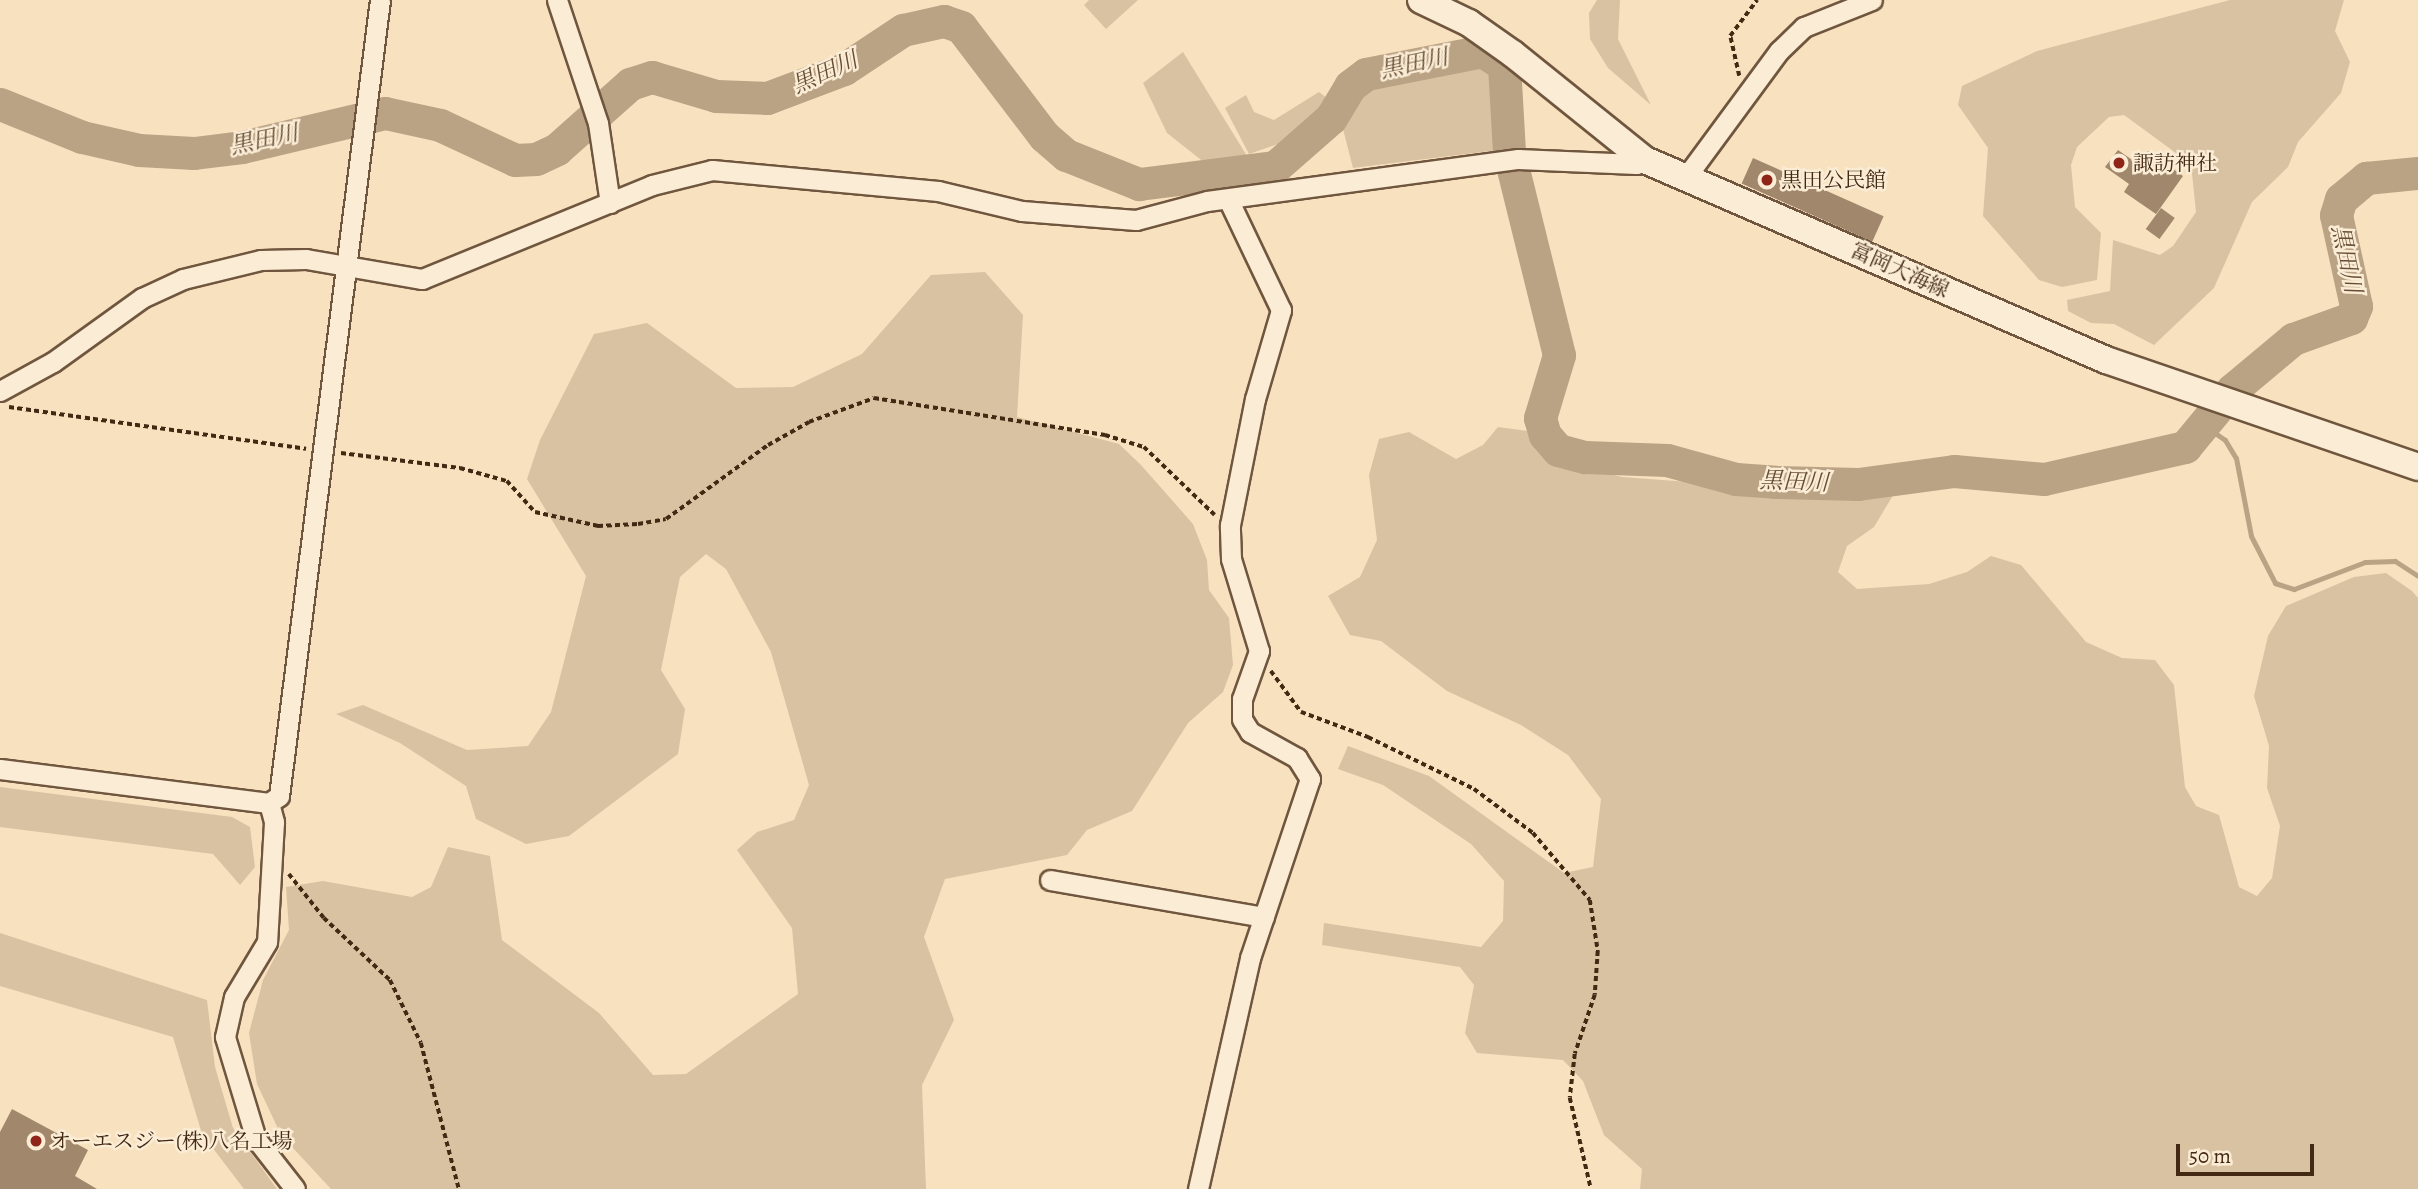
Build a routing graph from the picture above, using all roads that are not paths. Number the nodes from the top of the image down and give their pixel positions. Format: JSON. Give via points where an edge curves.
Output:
{"nodes":[{"id":1,"x":380,"y":0,"type":"edge"},
{"id":2,"x":557,"y":0,"type":"edge"},
{"id":3,"x":1420,"y":0,"type":"edge"},
{"id":4,"x":1872,"y":0,"type":"edge"},
{"id":5,"x":1646,"y":160,"type":"junction"},
{"id":6,"x":1686,"y":177,"type":"junction"},
{"id":7,"x":1229,"y":201,"type":"junction"},
{"id":8,"x":610,"y":203,"type":"junction"},
{"id":9,"x":344,"y":263,"type":"junction"},
{"id":10,"x":0,"y":391,"type":"edge"},
{"id":11,"x":2418,"y":467,"type":"edge"},
{"id":12,"x":0,"y":769,"type":"edge"},
{"id":13,"x":270,"y":803,"type":"junction"},
{"id":14,"x":1050,"y":880,"type":"dead end"},
{"id":15,"x":1264,"y":916,"type":"junction"},
{"id":16,"x":295,"y":1189,"type":"edge"},
{"id":17,"x":1198,"y":1189,"type":"edge"}],
"edges":[{"from":1,"to":9,"type":"street"},
{"from":2,"to":8,"type":"street","via":[[598,123]]},
{"from":3,"to":5,"type":"main road","name":"富岡大海線","via":[[1502,46]]},
{"from":4,"to":6,"type":"street","via":[[1804,27]]},
{"from":5,"to":6,"type":"main road","name":"富岡大海線"},
{"from":5,"to":7,"type":"street","via":[[1636,164],[1510,160]]},
{"from":6,"to":11,"type":"main road","name":"富岡大海線","via":[[2106,360]]},
{"from":7,"to":8,"type":"street","via":[[1136,220],[1093,219],[1023,211],[939,191],[712,170]]},
{"from":7,"to":15,"type":"street","via":[[1281,310],[1255,399],[1230,526],[1231,559],[1259,651],[1242,699],[1242,719],[1250,732],[1297,758],[1310,779],[1284,868]]},
{"from":8,"to":9,"type":"street","via":[[422,279]]},
{"from":9,"to":10,"type":"street","via":[[261,260],[183,279],[142,298],[53,362]]},
{"from":9,"to":13,"type":"street","via":[[279,796]]},
{"from":12,"to":13,"type":"street"},
{"from":13,"to":16,"type":"street","via":[[267,942],[234,997],[225,1037],[256,1139]]},
{"from":14,"to":15,"type":"street"},
{"from":15,"to":17,"type":"street"}]}
